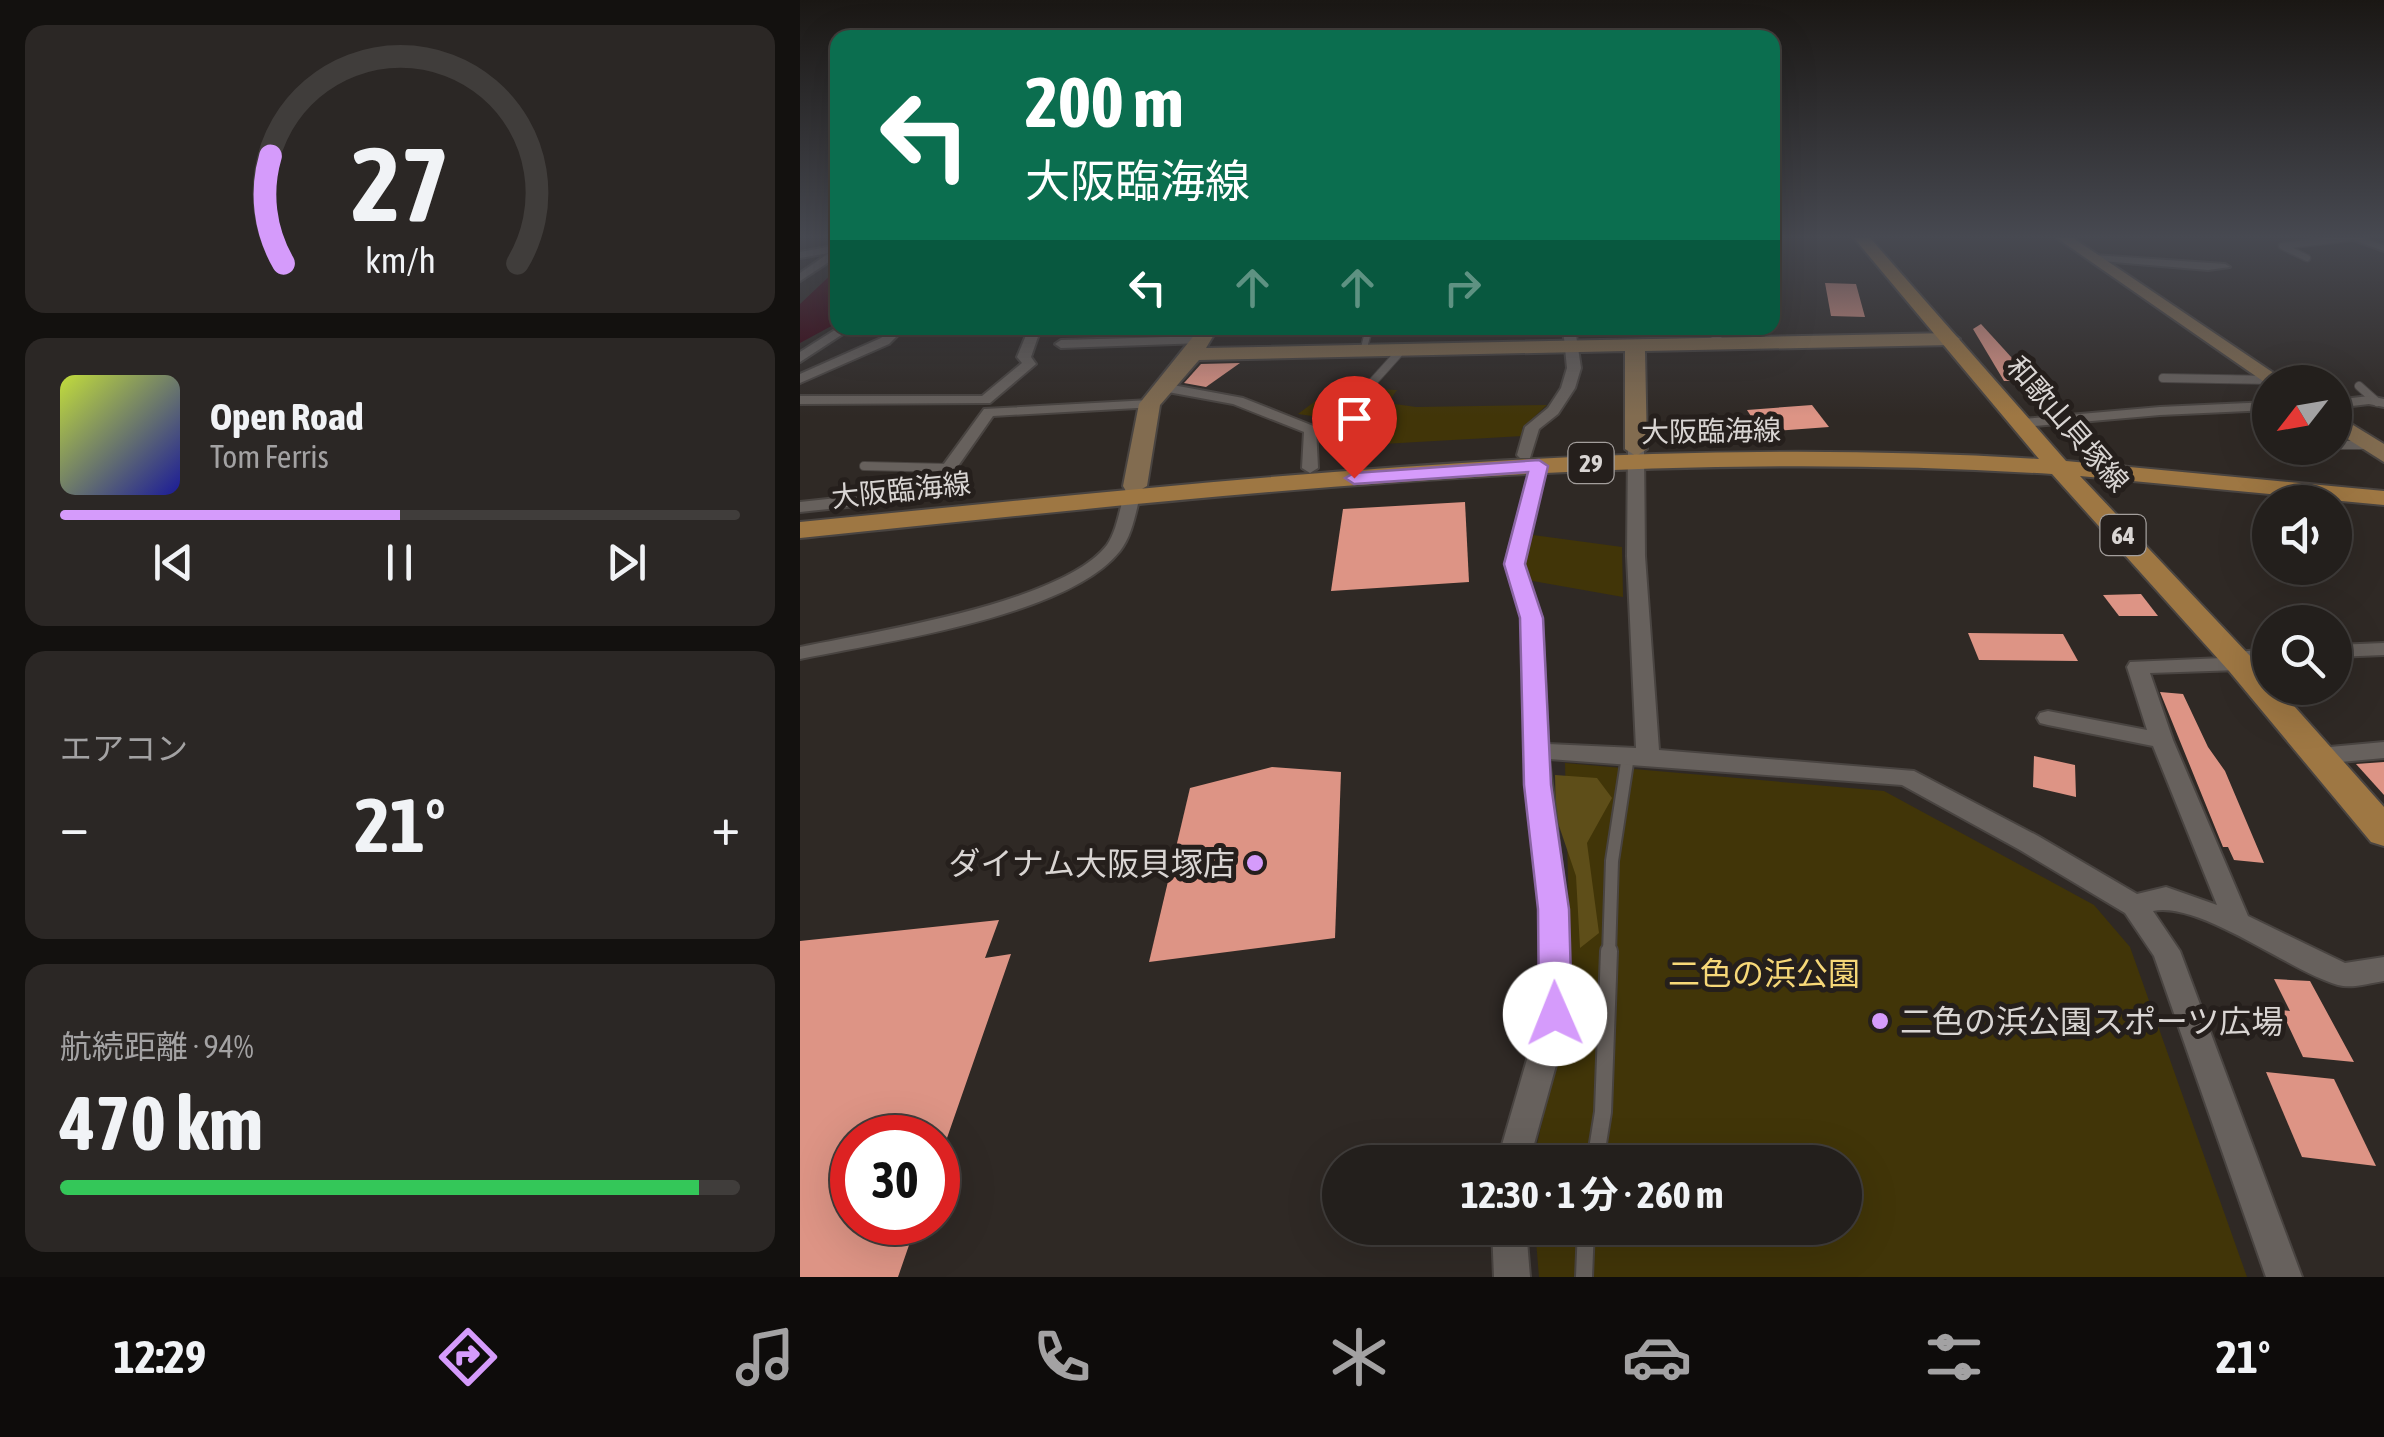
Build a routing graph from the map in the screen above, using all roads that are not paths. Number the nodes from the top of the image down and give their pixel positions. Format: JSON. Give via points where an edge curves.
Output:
{"nodes":[{"id":1,"x":1914,"y":298,"type":"edge"},
{"id":2,"x":2152,"y":298,"type":"edge"},
{"id":3,"x":835,"y":335,"type":"edge"},
{"id":4,"x":891,"y":335,"type":"edge"},
{"id":5,"x":1032,"y":335,"type":"edge"},
{"id":6,"x":1367,"y":335,"type":"edge"},
{"id":7,"x":1571,"y":335,"type":"edge"},
{"id":8,"x":1717,"y":336,"type":"edge"},
{"id":9,"x":1202,"y":340,"type":"edge"},
{"id":10,"x":1951,"y":340,"type":"junction"},
{"id":11,"x":1061,"y":344,"type":"dead end"},
{"id":12,"x":1635,"y":346,"type":"junction"},
{"id":13,"x":1574,"y":349,"type":"junction"},
{"id":14,"x":1400,"y":351,"type":"junction"},
{"id":15,"x":1363,"y":352,"type":"junction"},
{"id":16,"x":800,"y":358,"type":"edge"},
{"id":17,"x":2252,"y":365,"type":"edge"},
{"id":18,"x":2163,"y":378,"type":"dead end"},
{"id":19,"x":800,"y":379,"type":"edge"},
{"id":20,"x":2252,"y":380,"type":"edge"},
{"id":21,"x":1371,"y":384,"type":"dead end"},
{"id":22,"x":2359,"y":386,"type":"dead end"},
{"id":23,"x":1156,"y":396,"type":"junction"},
{"id":24,"x":800,"y":400,"type":"edge"},
{"id":25,"x":2380,"y":402,"type":"edge"},
{"id":26,"x":2352,"y":403,"type":"edge"},
{"id":27,"x":987,"y":406,"type":"junction"},
{"id":28,"x":2252,"y":407,"type":"edge"},
{"id":29,"x":2024,"y":423,"type":"junction"},
{"id":30,"x":2352,"y":433,"type":"edge"},
{"id":31,"x":2352,"y":447,"type":"edge"},
{"id":32,"x":2377,"y":450,"type":"edge"},
{"id":33,"x":1636,"y":456,"type":"junction"},
{"id":34,"x":1532,"y":460,"type":"junction"},
{"id":35,"x":2054,"y":462,"type":"junction"},
{"id":36,"x":864,"y":466,"type":"dead end"},
{"id":37,"x":950,"y":468,"type":"junction"},
{"id":38,"x":1310,"y":468,"type":"junction"},
{"id":39,"x":2384,"y":486,"type":"edge"},
{"id":40,"x":1132,"y":492,"type":"junction"},
{"id":41,"x":2384,"y":498,"type":"edge"},
{"id":42,"x":800,"y":506,"type":"edge"},
{"id":43,"x":800,"y":517,"type":"edge"},
{"id":44,"x":800,"y":530,"type":"edge"},
{"id":45,"x":2384,"y":649,"type":"edge"},
{"id":46,"x":2352,"y":651,"type":"edge"},
{"id":47,"x":800,"y":653,"type":"edge"},
{"id":48,"x":2252,"y":658,"type":"edge"},
{"id":49,"x":2236,"y":661,"type":"junction"},
{"id":50,"x":2048,"y":718,"type":"dead end"},
{"id":51,"x":2162,"y":740,"type":"junction"},
{"id":52,"x":2384,"y":750,"type":"edge"},
{"id":53,"x":1538,"y":751,"type":"junction"},
{"id":54,"x":1638,"y":756,"type":"junction"},
{"id":55,"x":2319,"y":756,"type":"junction"},
{"id":56,"x":2384,"y":832,"type":"edge"},
{"id":57,"x":2134,"y":905,"type":"junction"},
{"id":58,"x":2238,"y":923,"type":"junction"},
{"id":59,"x":2384,"y":968,"type":"edge"},
{"id":60,"x":1519,"y":1145,"type":"edge"},
{"id":61,"x":1598,"y":1145,"type":"edge"},
{"id":62,"x":1511,"y":1245,"type":"edge"},
{"id":63,"x":1585,"y":1245,"type":"edge"},
{"id":64,"x":1512,"y":1277,"type":"edge"},
{"id":65,"x":1584,"y":1277,"type":"edge"},
{"id":66,"x":2284,"y":1277,"type":"edge"}],
"edges":[{"from":1,"to":10,"type":"main road","name":"和歌山貝塚線","number":"64"},
{"from":2,"to":17,"type":"street"},
{"from":3,"to":16,"type":"street"},
{"from":4,"to":19,"type":"street"},
{"from":5,"to":27,"type":"street","via":[[1024,357],[1029,364]]},
{"from":6,"to":15,"type":"lane"},
{"from":7,"to":13,"type":"street"},
{"from":8,"to":10,"type":"street"},
{"from":8,"to":12,"type":"street"},
{"from":9,"to":11,"type":"street"},
{"from":9,"to":15,"type":"street"},
{"from":9,"to":23,"type":"street"},
{"from":10,"to":29,"type":"main road","name":"和歌山貝塚線","number":"64"},
{"from":12,"to":13,"type":"street"},
{"from":12,"to":33,"type":"street"},
{"from":13,"to":14,"type":"street"},
{"from":13,"to":34,"type":"street","via":[[1568,388],[1532,427]]},
{"from":14,"to":15,"type":"street"},
{"from":14,"to":21,"type":"lane"},
{"from":18,"to":20,"type":"lane"},
{"from":22,"to":25,"type":"lane"},
{"from":23,"to":27,"type":"street"},
{"from":23,"to":38,"type":"street","via":[[1232,398],[1275,412],[1310,430]]},
{"from":23,"to":40,"type":"street"},
{"from":24,"to":27,"type":"street"},
{"from":25,"to":26,"type":"street"},
{"from":27,"to":37,"type":"street"},
{"from":28,"to":29,"type":"street"},
{"from":29,"to":35,"type":"main road","name":"和歌山貝塚線","number":"64"},
{"from":30,"to":32,"type":"street"},
{"from":31,"to":32,"type":"lane"},
{"from":33,"to":34,"type":"main road","name":"大阪臨海線","number":"29"},
{"from":33,"to":35,"type":"main road","name":"大阪臨海線","number":"29"},
{"from":33,"to":54,"type":"street"},
{"from":34,"to":38,"type":"main road","name":"大阪臨海線","number":"29"},
{"from":34,"to":40,"type":"main road","name":"大阪臨海線","number":"29"},
{"from":34,"to":53,"type":"street","via":[[1514,564],[1532,618]]},
{"from":35,"to":39,"type":"main road","name":"大阪臨海線","number":"29"},
{"from":35,"to":41,"type":"main road","name":"大阪臨海線","number":"29"},
{"from":35,"to":49,"type":"main road","name":"和歌山貝塚線","number":"64"},
{"from":36,"to":37,"type":"lane"},
{"from":37,"to":42,"type":"street","via":[[936,486],[913,495]]},
{"from":38,"to":40,"type":"main road","name":"大阪臨海線","number":"29"},
{"from":40,"to":43,"type":"main road","name":"大阪臨海線","number":"29"},
{"from":40,"to":44,"type":"main road","name":"大阪臨海線","number":"29"},
{"from":40,"to":47,"type":"street","via":[[1114,548],[1085,574],[1019,602]]},
{"from":45,"to":46,"type":"street"},
{"from":48,"to":49,"type":"street"},
{"from":49,"to":51,"type":"street","via":[[2136,666]]},
{"from":49,"to":55,"type":"main road","name":"和歌山貝塚線","number":"64"},
{"from":50,"to":51,"type":"street"},
{"from":51,"to":58,"type":"street"},
{"from":52,"to":55,"type":"street"},
{"from":53,"to":54,"type":"street"},
{"from":53,"to":60,"type":"street","via":[[1554,909],[1555,1014]]},
{"from":54,"to":57,"type":"street","via":[[1906,777]]},
{"from":54,"to":61,"type":"lane","via":[[1612,860]]},
{"from":55,"to":56,"type":"main road","name":"和歌山貝塚線","number":"64"},
{"from":57,"to":58,"type":"street","via":[[2166,898]]},
{"from":57,"to":66,"type":"street","via":[[2166,951]]},
{"from":58,"to":59,"type":"street","via":[[2343,974]]},
{"from":62,"to":64,"type":"street"},
{"from":63,"to":65,"type":"lane"}]}
